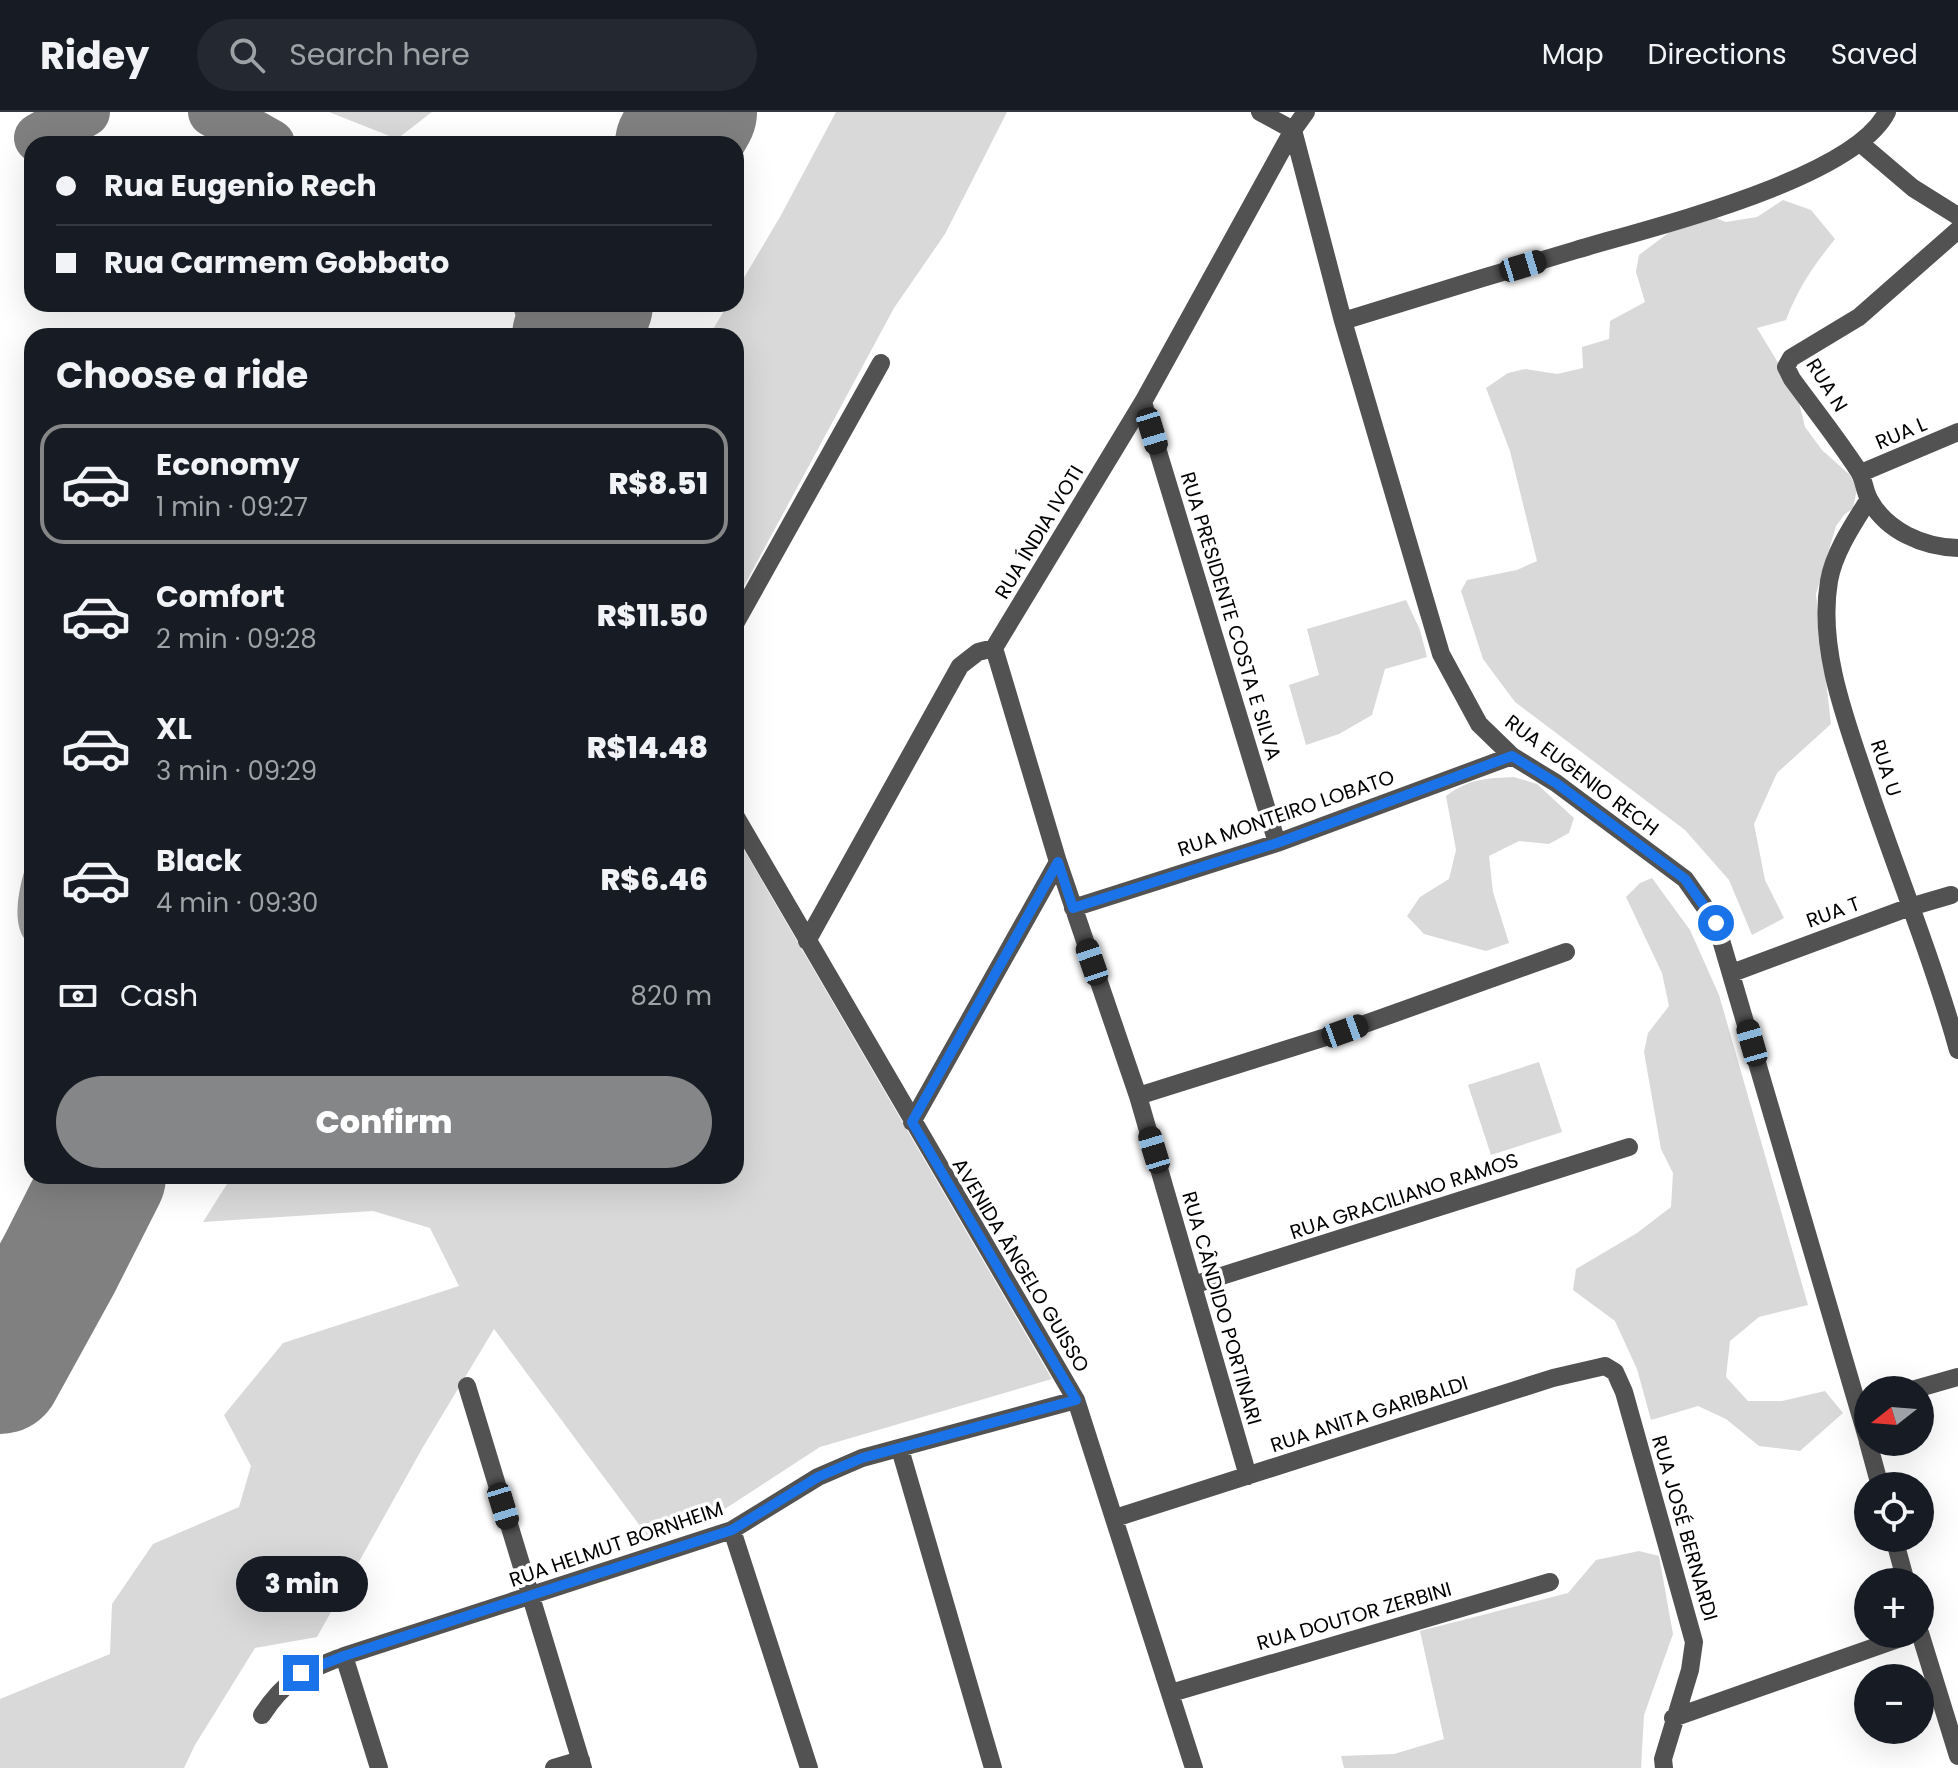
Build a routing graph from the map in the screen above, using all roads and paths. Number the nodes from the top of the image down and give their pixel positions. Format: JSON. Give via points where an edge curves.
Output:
{"nodes":[{"id":1,"x":1260,"y":112,"type":"edge"},
{"id":2,"x":1887,"y":112,"type":"edge"},
{"id":3,"x":1305,"y":118,"type":"edge"},
{"id":4,"x":1860,"y":143,"type":"junction"},
{"id":5,"x":1958,"y":216,"type":"edge"},
{"id":6,"x":1958,"y":230,"type":"edge"},
{"id":7,"x":1343,"y":321,"type":"junction"},
{"id":8,"x":881,"y":363,"type":"dead end"},
{"id":9,"x":1143,"y":402,"type":"junction"},
{"id":10,"x":1958,"y":432,"type":"edge"},
{"id":11,"x":1861,"y":473,"type":"junction"},
{"id":12,"x":1869,"y":499,"type":"junction"},
{"id":13,"x":1950,"y":548,"type":"edge"},
{"id":14,"x":744,"y":608,"type":"edge"},
{"id":15,"x":994,"y":648,"type":"junction"},
{"id":16,"x":1512,"y":756,"type":"junction"},
{"id":17,"x":744,"y":831,"type":"edge"},
{"id":18,"x":1277,"y":843,"type":"junction"},
{"id":19,"x":1058,"y":862,"type":"junction"},
{"id":20,"x":1951,"y":895,"type":"dead end"},
{"id":21,"x":1910,"y":907,"type":"junction"},
{"id":22,"x":1073,"y":908,"type":"junction"},
{"id":23,"x":807,"y":941,"type":"junction"},
{"id":24,"x":1566,"y":952,"type":"dead end"},
{"id":25,"x":1732,"y":973,"type":"junction"},
{"id":26,"x":1958,"y":1050,"type":"edge"},
{"id":27,"x":1138,"y":1096,"type":"junction"},
{"id":28,"x":912,"y":1122,"type":"junction"},
{"id":29,"x":1629,"y":1147,"type":"dead end"},
{"id":30,"x":1193,"y":1285,"type":"junction"},
{"id":31,"x":1854,"y":1376,"type":"edge"},
{"id":32,"x":1958,"y":1377,"type":"edge"},
{"id":33,"x":1934,"y":1384,"type":"edge"},
{"id":34,"x":467,"y":1386,"type":"dead end"},
{"id":35,"x":1624,"y":1392,"type":"joint"},
{"id":36,"x":1076,"y":1400,"type":"junction"},
{"id":37,"x":900,"y":1449,"type":"junction"},
{"id":38,"x":1248,"y":1476,"type":"junction"},
{"id":39,"x":1115,"y":1518,"type":"junction"},
{"id":40,"x":732,"y":1530,"type":"junction"},
{"id":41,"x":1550,"y":1582,"type":"dead end"},
{"id":42,"x":531,"y":1596,"type":"junction"},
{"id":43,"x":1872,"y":1648,"type":"edge"},
{"id":44,"x":1925,"y":1648,"type":"edge"},
{"id":45,"x":344,"y":1656,"type":"junction"},
{"id":46,"x":1171,"y":1693,"type":"junction"},
{"id":47,"x":262,"y":1715,"type":"dead end"},
{"id":48,"x":1673,"y":1718,"type":"junction"},
{"id":49,"x":1958,"y":1756,"type":"edge"},
{"id":50,"x":582,"y":1764,"type":"edge"},
{"id":51,"x":379,"y":1768,"type":"edge"},
{"id":52,"x":554,"y":1768,"type":"edge"},
{"id":53,"x":809,"y":1768,"type":"edge"},
{"id":54,"x":993,"y":1768,"type":"edge"},
{"id":55,"x":1194,"y":1768,"type":"edge"},
{"id":56,"x":1664,"y":1768,"type":"edge"}],
"edges":[{"from":1,"to":3,"type":"street"},
{"from":2,"to":4,"type":"street"},
{"from":3,"to":7,"type":"street","name":"RUA EUGENIO RECH"},
{"from":3,"to":9,"type":"street","name":"RUA ÍNDIA IVOTI"},
{"from":4,"to":5,"type":"street","via":[[1913,188]]},
{"from":4,"to":7,"type":"street","via":[[1755,196]]},
{"from":6,"to":11,"type":"street","name":"RUA N","via":[[1859,317],[1791,358],[1786,367]]},
{"from":7,"to":16,"type":"street","name":"RUA EUGENIO RECH","via":[[1441,654],[1479,724]]},
{"from":8,"to":14,"type":"street"},
{"from":9,"to":15,"type":"street","name":"RUA ÍNDIA IVOTI"},
{"from":9,"to":18,"type":"street","name":"RUA PRESIDENTE COSTA E SILVA"},
{"from":10,"to":11,"type":"street","name":"RUA L"},
{"from":11,"to":12,"type":"street","name":"RUA N"},
{"from":12,"to":13,"type":"street","name":"RUA N","via":[[1898,531]]},
{"from":12,"to":21,"type":"street","name":"RUA U","via":[[1829,579],[1826,629],[1856,748]]},
{"from":15,"to":19,"type":"street","name":"RUA CÂNDIDO PORTINARI"},
{"from":15,"to":23,"type":"street","via":[[960,666]]},
{"from":16,"to":18,"type":"street","name":"RUA MONTEIRO LOBATO"},
{"from":16,"to":25,"type":"street","name":"RUA EUGENIO RECH","via":[[1685,879],[1716,923]]},
{"from":17,"to":23,"type":"street","name":"AVENIDA ÂNGELO GUISSO"},
{"from":18,"to":22,"type":"street","name":"RUA MONTEIRO LOBATO"},
{"from":19,"to":22,"type":"street","name":"RUA CÂNDIDO PORTINARI"},
{"from":19,"to":28,"type":"street"},
{"from":20,"to":21,"type":"street","name":"RUA T"},
{"from":21,"to":25,"type":"street","name":"RUA T"},
{"from":21,"to":26,"type":"street","name":"RUA U"},
{"from":22,"to":27,"type":"street","name":"RUA CÂNDIDO PORTINARI"},
{"from":23,"to":28,"type":"street","name":"AVENIDA ÂNGELO GUISSO"},
{"from":24,"to":27,"type":"street","via":[[1345,1031]]},
{"from":25,"to":31,"type":"street","name":"RUA EUGENIO RECH"},
{"from":27,"to":30,"type":"street","name":"RUA CÂNDIDO PORTINARI"},
{"from":28,"to":36,"type":"street","name":"AVENIDA ÂNGELO GUISSO"},
{"from":29,"to":30,"type":"street","name":"RUA GRACILIANO RAMOS"},
{"from":30,"to":38,"type":"street","name":"RUA CÂNDIDO PORTINARI"},
{"from":32,"to":33,"type":"street"},
{"from":34,"to":42,"type":"street"},
{"from":35,"to":38,"type":"street","name":"RUA ANITA GARIBALDI","via":[[1615,1372],[1605,1366]]},
{"from":35,"to":48,"type":"street","name":"RUA JOSÉ BERNARDI","via":[[1694,1642]]},
{"from":36,"to":37,"type":"street","name":"RUA HELMUT BORNHEIM"},
{"from":36,"to":39,"type":"street","name":"AVENIDA ÂNGELO GUISSO"},
{"from":37,"to":40,"type":"street","name":"RUA HELMUT BORNHEIM","via":[[818,1477]]},
{"from":37,"to":54,"type":"street"},
{"from":38,"to":39,"type":"street","name":"RUA ANITA GARIBALDI"},
{"from":39,"to":46,"type":"street","name":"AVENIDA ÂNGELO GUISSO"},
{"from":40,"to":42,"type":"street","name":"RUA HELMUT BORNHEIM"},
{"from":40,"to":53,"type":"street"},
{"from":41,"to":46,"type":"street","name":"RUA DOUTOR ZERBINI"},
{"from":42,"to":45,"type":"street","name":"RUA HELMUT BORNHEIM"},
{"from":42,"to":50,"type":"street"},
{"from":43,"to":48,"type":"street"},
{"from":44,"to":49,"type":"street"},
{"from":45,"to":47,"type":"street","name":"RUA HELMUT BORNHEIM","via":[[301,1673],[278,1691]]},
{"from":45,"to":51,"type":"street"},
{"from":46,"to":55,"type":"street","name":"AVENIDA ÂNGELO GUISSO"},
{"from":48,"to":56,"type":"street","name":"RUA JOSÉ BERNARDI"},
{"from":50,"to":52,"type":"street"}]}
